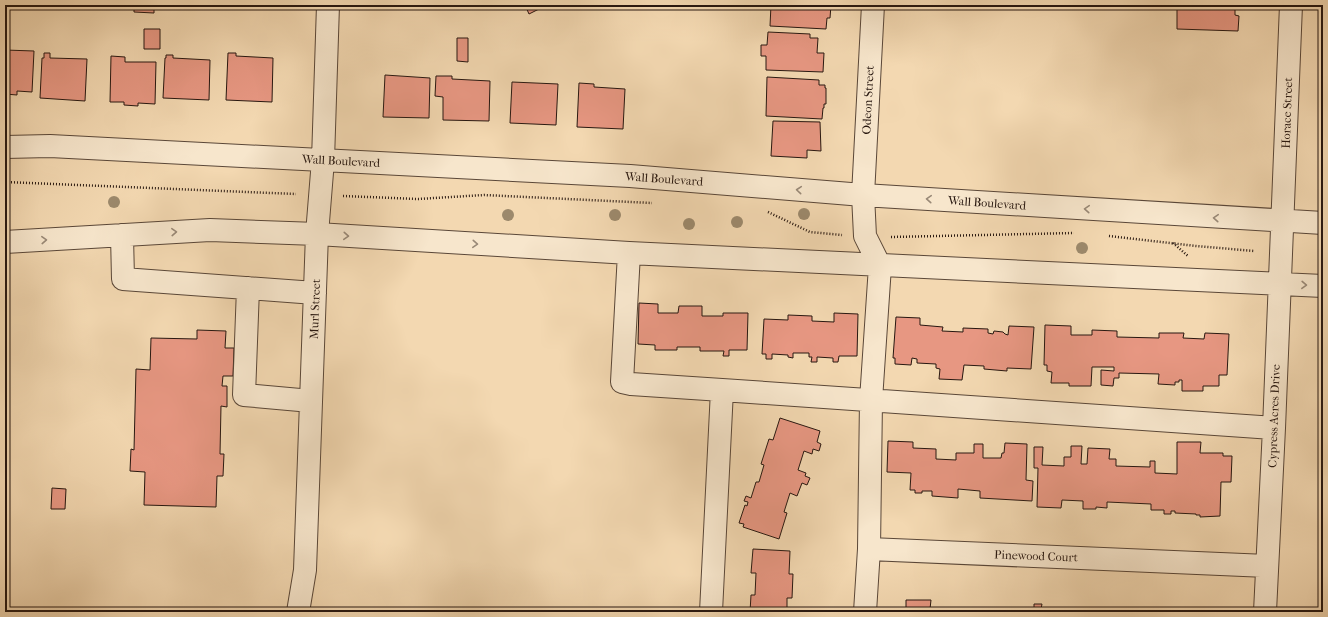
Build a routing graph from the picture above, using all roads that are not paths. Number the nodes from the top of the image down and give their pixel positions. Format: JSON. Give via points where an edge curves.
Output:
{"nodes":[{"id":1,"x":328,"y":5,"type":"edge"},
{"id":2,"x":873,"y":5,"type":"edge"},
{"id":3,"x":1291,"y":5,"type":"edge"},
{"id":4,"x":5,"y":146,"type":"edge"},
{"id":5,"x":323,"y":160,"type":"junction"},
{"id":6,"x":863,"y":195,"type":"junction"},
{"id":7,"x":1282,"y":221,"type":"junction"},
{"id":8,"x":1323,"y":223,"type":"edge"},
{"id":9,"x":317,"y":234,"type":"junction"},
{"id":10,"x":122,"y":235,"type":"junction"},
{"id":11,"x":5,"y":242,"type":"edge"},
{"id":12,"x":629,"y":254,"type":"junction"},
{"id":13,"x":880,"y":266,"type":"junction"},
{"id":14,"x":1279,"y":284,"type":"junction"},
{"id":15,"x":1323,"y":286,"type":"edge"},
{"id":16,"x":248,"y":288,"type":"junction"},
{"id":17,"x":315,"y":293,"type":"junction"},
{"id":18,"x":722,"y":390,"type":"junction"},
{"id":19,"x":871,"y":400,"type":"junction"},
{"id":20,"x":311,"y":401,"type":"junction"},
{"id":21,"x":1274,"y":428,"type":"junction"},
{"id":22,"x":869,"y":549,"type":"junction"},
{"id":23,"x":1267,"y":566,"type":"junction"},
{"id":24,"x":298,"y":612,"type":"edge"},
{"id":25,"x":712,"y":612,"type":"edge"},
{"id":26,"x":865,"y":612,"type":"edge"},
{"id":27,"x":1265,"y":612,"type":"edge"}],
"edges":[{"from":1,"to":5,"type":"street","name":"Murl Street"},
{"from":2,"to":6,"type":"street","name":"Odeon Street"},
{"from":3,"to":7,"type":"street","name":"Horace Street"},
{"from":4,"to":5,"type":"street","name":"Wall Boulevard"},
{"from":6,"to":5,"type":"street","name":"Wall Boulevard","one_way":true,"via":[[630,176]]},
{"from":5,"to":9,"type":"street","name":"Murl Street"},
{"from":7,"to":6,"type":"street","name":"Wall Boulevard","one_way":true},
{"from":6,"to":13,"type":"street","name":"Odeon Street","via":[[864,236]]},
{"from":7,"to":8,"type":"street","name":"Wall Boulevard"},
{"from":7,"to":14,"type":"street","name":"Cypress Acres Drive"},
{"from":10,"to":9,"type":"street","one_way":true,"via":[[210,230]]},
{"from":9,"to":12,"type":"street","one_way":true},
{"from":9,"to":17,"type":"street","name":"Murl Street"},
{"from":11,"to":10,"type":"street","one_way":true},
{"from":10,"to":16,"type":"street","via":[[123,279]]},
{"from":12,"to":13,"type":"street"},
{"from":12,"to":18,"type":"street","via":[[622,382]]},
{"from":13,"to":14,"type":"street"},
{"from":13,"to":19,"type":"street"},
{"from":14,"to":15,"type":"street","one_way":true},
{"from":14,"to":21,"type":"street","name":"Cypress Acres Drive"},
{"from":16,"to":17,"type":"street"},
{"from":16,"to":20,"type":"street","via":[[244,395]]},
{"from":17,"to":20,"type":"street","name":"Murl Street"},
{"from":18,"to":19,"type":"street"},
{"from":18,"to":25,"type":"street"},
{"from":19,"to":21,"type":"street"},
{"from":19,"to":22,"type":"street"},
{"from":20,"to":24,"type":"street","name":"Murl Street","via":[[305,570]]},
{"from":21,"to":23,"type":"street","name":"Cypress Acres Drive"},
{"from":22,"to":23,"type":"street","name":"Pinewood Court"},
{"from":22,"to":26,"type":"street"},
{"from":23,"to":27,"type":"street","name":"Cypress Acres Drive"}]}
